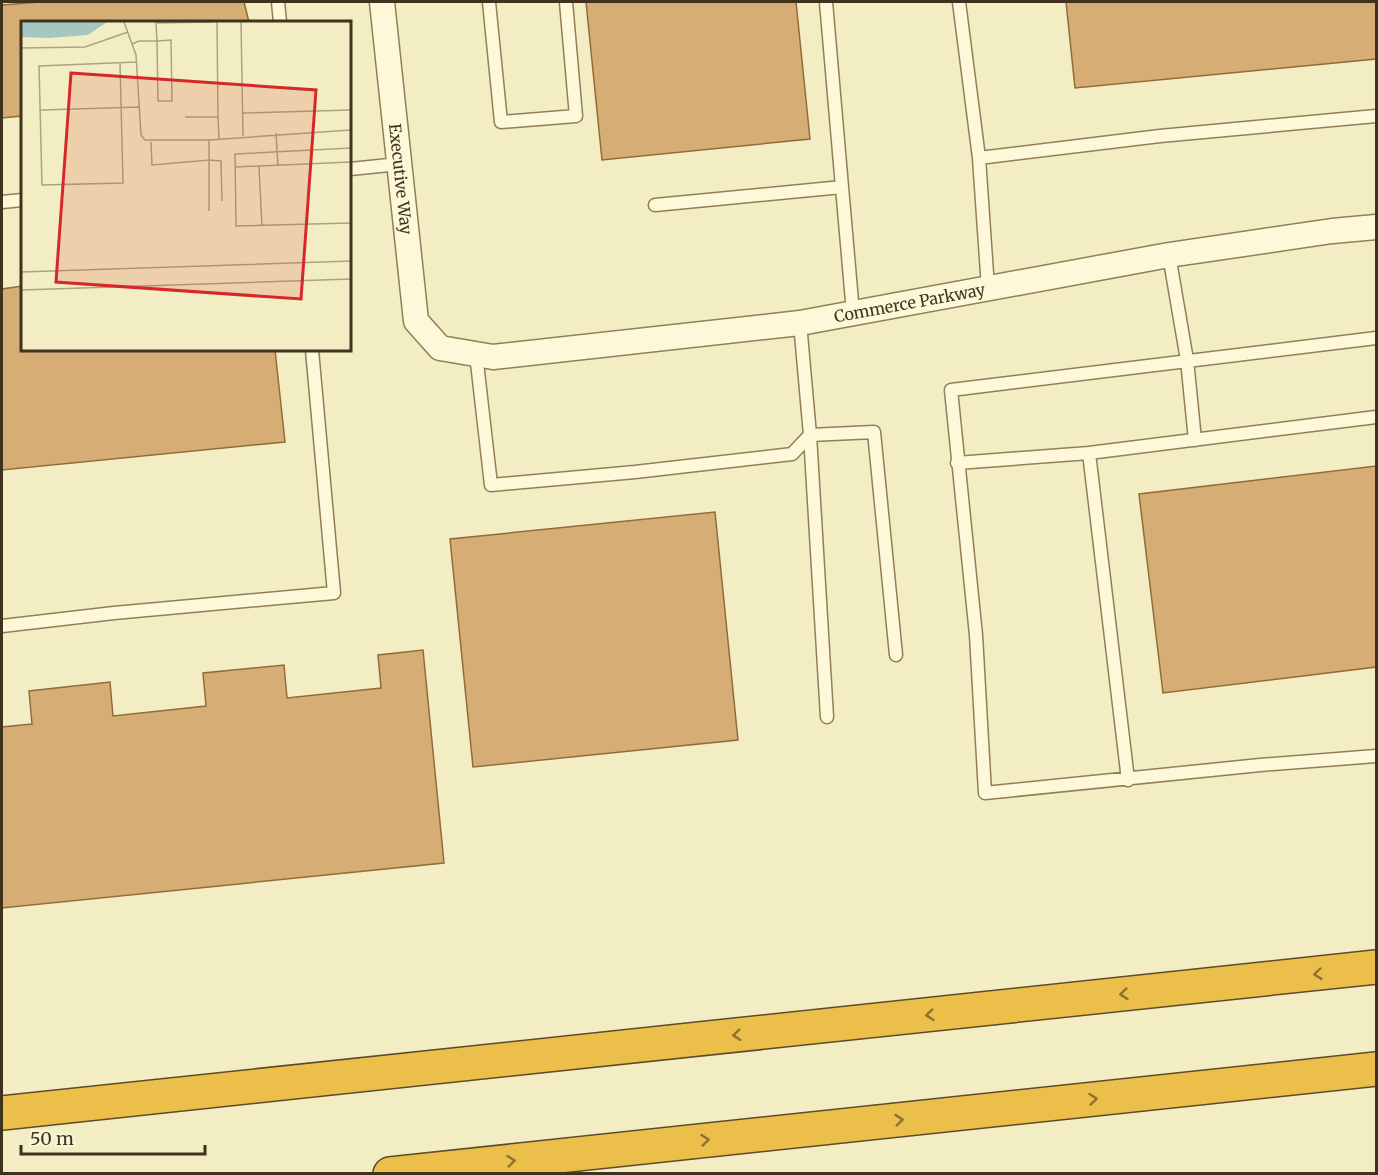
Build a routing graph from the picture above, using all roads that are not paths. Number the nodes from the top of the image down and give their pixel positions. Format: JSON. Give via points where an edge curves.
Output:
{"nodes":[{"id":1,"x":278,"y":2,"type":"edge"},
{"id":2,"x":382,"y":2,"type":"edge"},
{"id":3,"x":489,"y":2,"type":"edge"},
{"id":4,"x":566,"y":2,"type":"edge"},
{"id":5,"x":826,"y":2,"type":"edge"},
{"id":6,"x":959,"y":2,"type":"edge"},
{"id":7,"x":280,"y":21,"type":"edge"},
{"id":8,"x":1377,"y":116,"type":"edge"},
{"id":9,"x":979,"y":158,"type":"junction"},
{"id":10,"x":399,"y":164,"type":"junction"},
{"id":11,"x":351,"y":169,"type":"edge"},
{"id":12,"x":842,"y":187,"type":"junction"},
{"id":13,"x":21,"y":200,"type":"edge"},
{"id":14,"x":2,"y":202,"type":"edge"},
{"id":15,"x":655,"y":205,"type":"dead end"},
{"id":16,"x":1377,"y":227,"type":"edge"},
{"id":17,"x":1169,"y":255,"type":"junction"},
{"id":18,"x":988,"y":288,"type":"junction"},
{"id":19,"x":853,"y":313,"type":"junction"},
{"id":20,"x":800,"y":323,"type":"junction"},
{"id":21,"x":1377,"y":338,"type":"edge"},
{"id":22,"x":440,"y":348,"type":"joint"},
{"id":23,"x":312,"y":351,"type":"edge"},
{"id":24,"x":476,"y":354,"type":"junction"},
{"id":25,"x":1187,"y":360,"type":"junction"},
{"id":26,"x":1377,"y":417,"type":"edge"},
{"id":27,"x":810,"y":435,"type":"junction"},
{"id":28,"x":1195,"y":440,"type":"junction"},
{"id":29,"x":1089,"y":453,"type":"junction"},
{"id":30,"x":957,"y":463,"type":"junction"},
{"id":31,"x":2,"y":626,"type":"edge"},
{"id":32,"x":897,"y":655,"type":"dead end"},
{"id":33,"x":827,"y":717,"type":"dead end"},
{"id":34,"x":1377,"y":756,"type":"edge"},
{"id":35,"x":1128,"y":780,"type":"junction"},
{"id":36,"x":1377,"y":968,"type":"edge"},
{"id":37,"x":1377,"y":1070,"type":"edge"},
{"id":38,"x":2,"y":1113,"type":"edge"},
{"id":39,"x":390,"y":1173,"type":"edge"}],
"edges":[{"from":1,"to":7,"type":"lane"},
{"from":2,"to":10,"type":"street","name":"Executive Way"},
{"from":3,"to":4,"type":"lane","via":[[501,122],[576,116]]},
{"from":5,"to":12,"type":"lane"},
{"from":6,"to":9,"type":"lane"},
{"from":8,"to":9,"type":"lane"},
{"from":9,"to":18,"type":"lane"},
{"from":10,"to":11,"type":"lane"},
{"from":10,"to":22,"type":"street","name":"Executive Way","via":[[416,321]]},
{"from":12,"to":15,"type":"lane"},
{"from":12,"to":19,"type":"lane"},
{"from":13,"to":14,"type":"lane"},
{"from":16,"to":17,"type":"street","name":"Commerce Parkway"},
{"from":17,"to":18,"type":"street","name":"Commerce Parkway"},
{"from":17,"to":25,"type":"lane"},
{"from":18,"to":19,"type":"street","name":"Commerce Parkway"},
{"from":19,"to":20,"type":"street","name":"Commerce Parkway"},
{"from":20,"to":24,"type":"street","name":"Commerce Parkway","via":[[493,357]]},
{"from":20,"to":27,"type":"lane"},
{"from":21,"to":25,"type":"lane"},
{"from":22,"to":24,"type":"street","name":"Commerce Parkway"},
{"from":23,"to":31,"type":"lane","via":[[334,593]]},
{"from":24,"to":27,"type":"lane","via":[[491,485],[792,454]]},
{"from":25,"to":28,"type":"lane"},
{"from":25,"to":30,"type":"lane","via":[[951,390]]},
{"from":26,"to":28,"type":"lane"},
{"from":27,"to":32,"type":"lane","via":[[874,432]]},
{"from":27,"to":33,"type":"lane"},
{"from":28,"to":29,"type":"lane"},
{"from":29,"to":30,"type":"lane"},
{"from":29,"to":35,"type":"lane"},
{"from":30,"to":35,"type":"lane","via":[[976,635],[985,793]]},
{"from":34,"to":35,"type":"lane"},
{"from":36,"to":38,"type":"highway","one_way":true},
{"from":39,"to":37,"type":"highway","one_way":true}]}
